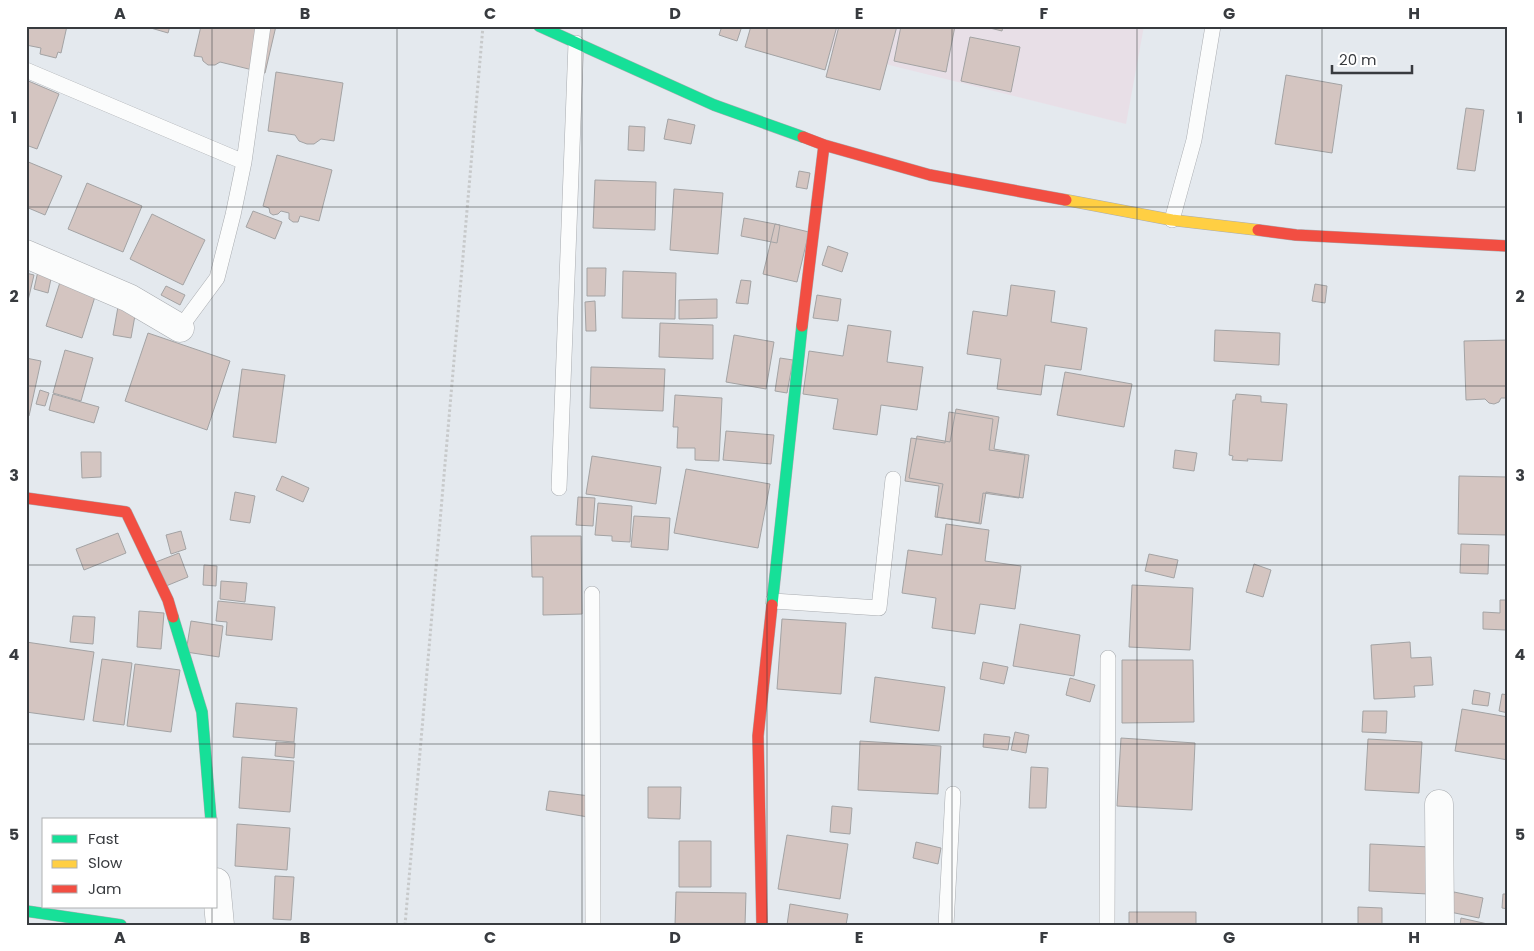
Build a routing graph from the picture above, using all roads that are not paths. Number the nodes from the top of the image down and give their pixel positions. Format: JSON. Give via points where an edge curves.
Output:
{"nodes":[{"id":1,"x":263,"y":26,"type":"edge"},
{"id":2,"x":539,"y":26,"type":"edge"},
{"id":3,"x":1213,"y":26,"type":"edge"},
{"id":4,"x":576,"y":43,"type":"junction"},
{"id":5,"x":26,"y":70,"type":"edge"},
{"id":6,"x":824,"y":145,"type":"junction"},
{"id":7,"x":244,"y":162,"type":"junction"},
{"id":8,"x":1172,"y":220,"type":"junction"},
{"id":9,"x":1508,"y":246,"type":"edge"},
{"id":10,"x":26,"y":254,"type":"edge"},
{"id":11,"x":180,"y":328,"type":"joint"},
{"id":12,"x":893,"y":479,"type":"dead end"},
{"id":13,"x":559,"y":488,"type":"dead end"},
{"id":14,"x":26,"y":498,"type":"edge"},
{"id":15,"x":592,"y":594,"type":"dead end"},
{"id":16,"x":773,"y":601,"type":"junction"},
{"id":17,"x":1108,"y":658,"type":"dead end"},
{"id":18,"x":953,"y":794,"type":"dead end"},
{"id":19,"x":1439,"y":804,"type":"dead end"},
{"id":20,"x":211,"y":818,"type":"edge"},
{"id":21,"x":218,"y":904,"type":"edge"},
{"id":22,"x":26,"y":911,"type":"edge"},
{"id":23,"x":121,"y":925,"type":"edge"},
{"id":24,"x":220,"y":925,"type":"edge"},
{"id":25,"x":593,"y":925,"type":"edge"},
{"id":26,"x":762,"y":925,"type":"edge"},
{"id":27,"x":946,"y":925,"type":"edge"},
{"id":28,"x":1108,"y":925,"type":"edge"},
{"id":29,"x":1440,"y":925,"type":"edge"}],
"edges":[{"from":1,"to":7,"type":"lane"},
{"from":2,"to":4,"type":"street"},
{"from":3,"to":8,"type":"lane","via":[[1194,140]]},
{"from":4,"to":6,"type":"street","via":[[714,105]]},
{"from":4,"to":13,"type":"lane"},
{"from":5,"to":7,"type":"lane"},
{"from":6,"to":8,"type":"street","via":[[930,174]]},
{"from":6,"to":16,"type":"street"},
{"from":7,"to":11,"type":"lane","via":[[217,278]]},
{"from":8,"to":9,"type":"street","via":[[1296,235]]},
{"from":10,"to":11,"type":"street","via":[[129,298]]},
{"from":12,"to":16,"type":"lane","via":[[879,608]]},
{"from":14,"to":20,"type":"street","via":[[126,512],[168,600],[202,712]]},
{"from":15,"to":25,"type":"lane"},
{"from":16,"to":26,"type":"street","via":[[758,736]]},
{"from":17,"to":28,"type":"lane"},
{"from":18,"to":27,"type":"lane"},
{"from":19,"to":29,"type":"street"},
{"from":21,"to":24,"type":"street"},
{"from":22,"to":23,"type":"street"}]}
